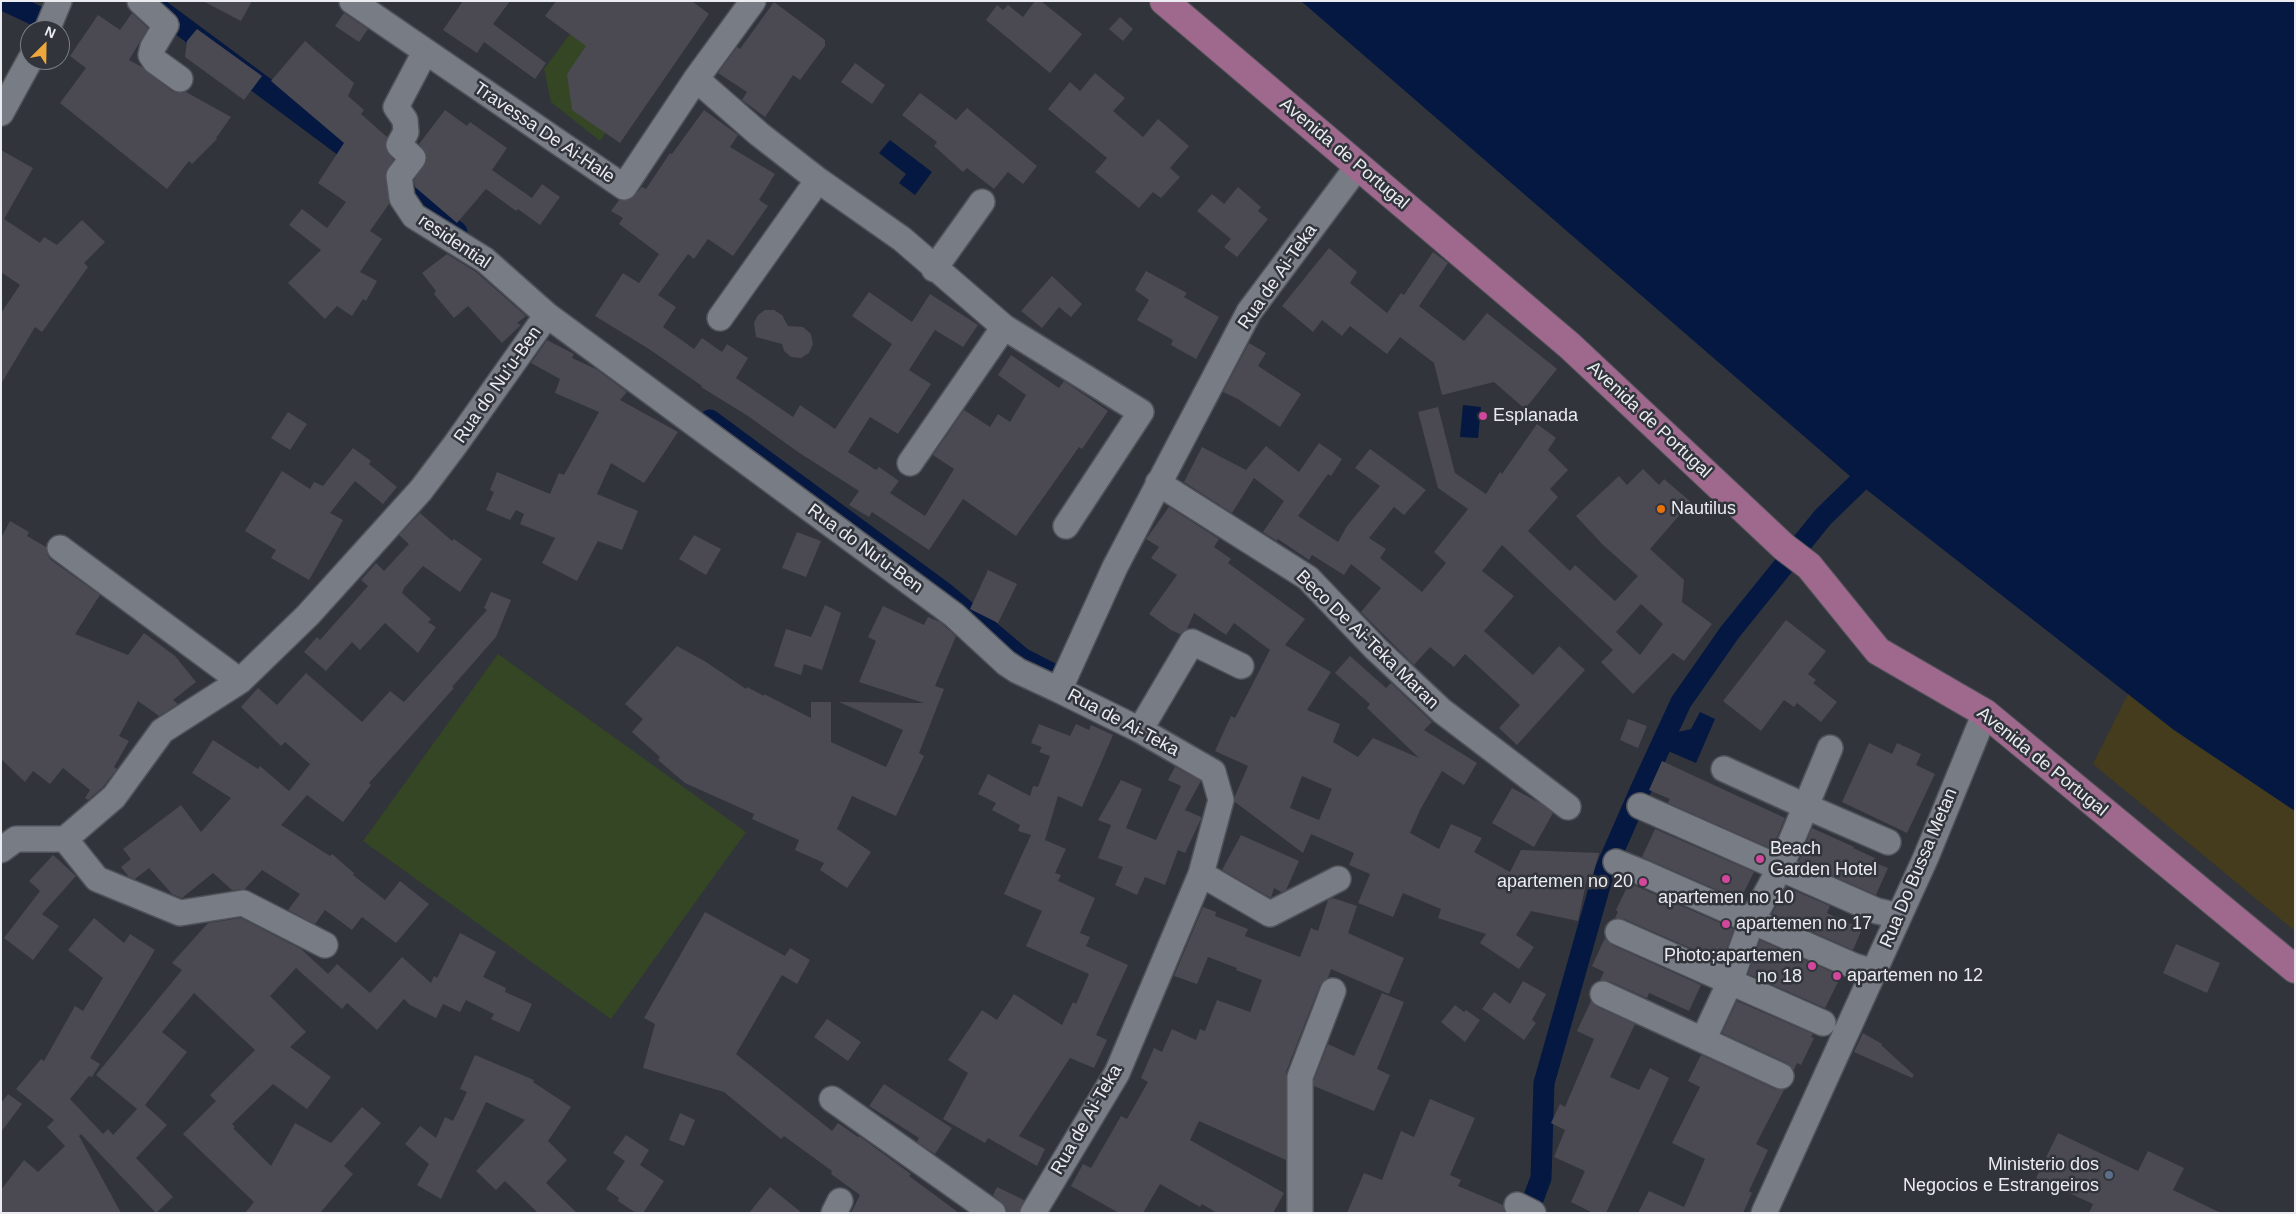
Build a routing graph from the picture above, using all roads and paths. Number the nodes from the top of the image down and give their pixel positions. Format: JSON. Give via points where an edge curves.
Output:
{"nodes":[{"id":1,"x":59,"y":1,"type":"edge"},
{"id":2,"x":140,"y":1,"type":"edge"},
{"id":3,"x":352,"y":1,"type":"edge"},
{"id":4,"x":753,"y":1,"type":"edge"},
{"id":5,"x":1164,"y":1,"type":"edge"},
{"id":6,"x":51,"y":20,"type":"edge"},
{"id":7,"x":425,"y":52,"type":"junction"},
{"id":8,"x":24,"y":70,"type":"edge"},
{"id":9,"x":180,"y":79,"type":"dead end"},
{"id":10,"x":696,"y":79,"type":"junction"},
{"id":11,"x":4,"y":103,"type":"edge"},
{"id":12,"x":1358,"y":166,"type":"junction"},
{"id":13,"x":818,"y":180,"type":"junction"},
{"id":14,"x":982,"y":202,"type":"dead end"},
{"id":15,"x":934,"y":270,"type":"junction"},
{"id":16,"x":547,"y":315,"type":"junction"},
{"id":17,"x":720,"y":318,"type":"dead end"},
{"id":18,"x":1004,"y":328,"type":"junction"},
{"id":19,"x":910,"y":463,"type":"dead end"},
{"id":20,"x":1158,"y":483,"type":"junction"},
{"id":21,"x":1066,"y":526,"type":"dead end"},
{"id":22,"x":60,"y":548,"type":"dead end"},
{"id":23,"x":1241,"y":666,"type":"dead end"},
{"id":24,"x":240,"y":680,"type":"junction"},
{"id":25,"x":1059,"y":690,"type":"junction"},
{"id":26,"x":1984,"y":713,"type":"junction"},
{"id":27,"x":1140,"y":730,"type":"junction"},
{"id":28,"x":1830,"y":748,"type":"dead end"},
{"id":29,"x":1724,"y":769,"type":"dead end"},
{"id":30,"x":1640,"y":806,"type":"dead end"},
{"id":31,"x":1805,"y":806,"type":"junction"},
{"id":32,"x":1568,"y":807,"type":"dead end"},
{"id":33,"x":66,"y":839,"type":"junction"},
{"id":34,"x":1888,"y":842,"type":"dead end"},
{"id":35,"x":1,"y":850,"type":"edge"},
{"id":36,"x":1616,"y":862,"type":"dead end"},
{"id":37,"x":1780,"y":868,"type":"junction"},
{"id":38,"x":1201,"y":874,"type":"junction"},
{"id":39,"x":1338,"y":879,"type":"dead end"},
{"id":40,"x":1899,"y":916,"type":"junction"},
{"id":41,"x":1752,"y":920,"type":"junction"},
{"id":42,"x":1618,"y":932,"type":"dead end"},
{"id":43,"x":325,"y":945,"type":"dead end"},
{"id":44,"x":2295,"y":969,"type":"edge"},
{"id":45,"x":1874,"y":972,"type":"junction"},
{"id":46,"x":1730,"y":982,"type":"junction"},
{"id":47,"x":1333,"y":992,"type":"dead end"},
{"id":48,"x":1603,"y":994,"type":"dead end"},
{"id":49,"x":1823,"y":1023,"type":"dead end"},
{"id":50,"x":1703,"y":1040,"type":"junction"},
{"id":51,"x":1781,"y":1076,"type":"dead end"},
{"id":52,"x":832,"y":1099,"type":"dead end"},
{"id":53,"x":992,"y":1213,"type":"edge"},
{"id":54,"x":1033,"y":1213,"type":"edge"},
{"id":55,"x":1300,"y":1213,"type":"edge"},
{"id":56,"x":1764,"y":1213,"type":"edge"}],
"edges":[{"from":1,"to":6,"type":"street"},
{"from":2,"to":9,"type":"street","via":[[166,24],[151,55]]},
{"from":3,"to":7,"type":"street","name":"Travessa De Ai-Hale"},
{"from":4,"to":10,"type":"street","name":"Travessa De Ai-Hale"},
{"from":5,"to":12,"type":"main road","name":"Avenida de Portugal"},
{"from":7,"to":10,"type":"street","name":"Travessa De Ai-Hale","via":[[624,187]]},
{"from":7,"to":16,"type":"street","name":"residential","via":[[396,107],[405,120],[406,132],[399,145],[413,158],[399,176],[402,198],[414,216],[485,260]]},
{"from":8,"to":11,"type":"street"},
{"from":10,"to":13,"type":"street"},
{"from":12,"to":20,"type":"street","name":"Rua de Ai-Teka","via":[[1249,312]]},
{"from":12,"to":26,"type":"main road","name":"Avenida de Portugal","via":[[1570,346],[1784,547],[1809,566],[1878,651]]},
{"from":13,"to":15,"type":"street","via":[[902,239]]},
{"from":13,"to":17,"type":"street"},
{"from":14,"to":15,"type":"street"},
{"from":15,"to":18,"type":"street"},
{"from":16,"to":24,"type":"street","name":"Rua do Nu'u-Ben","via":[[421,490],[308,615]]},
{"from":16,"to":25,"type":"street","name":"Rua do Nu'u-Ben","via":[[954,615],[1012,667]]},
{"from":18,"to":19,"type":"street"},
{"from":18,"to":21,"type":"street","via":[[1140,412]]},
{"from":20,"to":25,"type":"street","name":"Rua de Ai-Teka","via":[[1114,567]]},
{"from":20,"to":32,"type":"street","name":"Beco De Ai-Teka Maran","via":[[1308,578],[1442,711]]},
{"from":22,"to":24,"type":"street"},
{"from":23,"to":27,"type":"street","via":[[1192,642]]},
{"from":24,"to":33,"type":"street","name":"Rua do Nu'u-Ben","via":[[162,731],[114,797]]},
{"from":25,"to":27,"type":"street","name":"Rua de Ai-Teka"},
{"from":26,"to":40,"type":"street","name":"Rua Do Bussa Metan"},
{"from":26,"to":44,"type":"main road","name":"Avenida de Portugal"},
{"from":27,"to":38,"type":"street","name":"Rua de Ai-Teka","via":[[1213,772],[1220,800]]},
{"from":28,"to":31,"type":"street"},
{"from":29,"to":31,"type":"street"},
{"from":30,"to":37,"type":"street"},
{"from":31,"to":34,"type":"street"},
{"from":31,"to":37,"type":"street"},
{"from":33,"to":35,"type":"street","via":[[16,839]]},
{"from":33,"to":43,"type":"street","via":[[97,879],[180,913],[243,903]]},
{"from":36,"to":41,"type":"street"},
{"from":37,"to":40,"type":"street","via":[[1880,912]]},
{"from":37,"to":41,"type":"street"},
{"from":38,"to":39,"type":"street","via":[[1270,914]]},
{"from":38,"to":54,"type":"street","name":"Rua de Ai-Teka","via":[[1117,1073]]},
{"from":40,"to":45,"type":"street","name":"Rua Do Bussa Metan"},
{"from":41,"to":45,"type":"street"},
{"from":41,"to":46,"type":"street"},
{"from":42,"to":46,"type":"street"},
{"from":45,"to":56,"type":"street","name":"Rua Do Bussa Metan"},
{"from":46,"to":49,"type":"street"},
{"from":46,"to":50,"type":"street"},
{"from":47,"to":55,"type":"street","via":[[1300,1077]]},
{"from":48,"to":50,"type":"street"},
{"from":50,"to":51,"type":"street"},
{"from":52,"to":53,"type":"street"}]}
